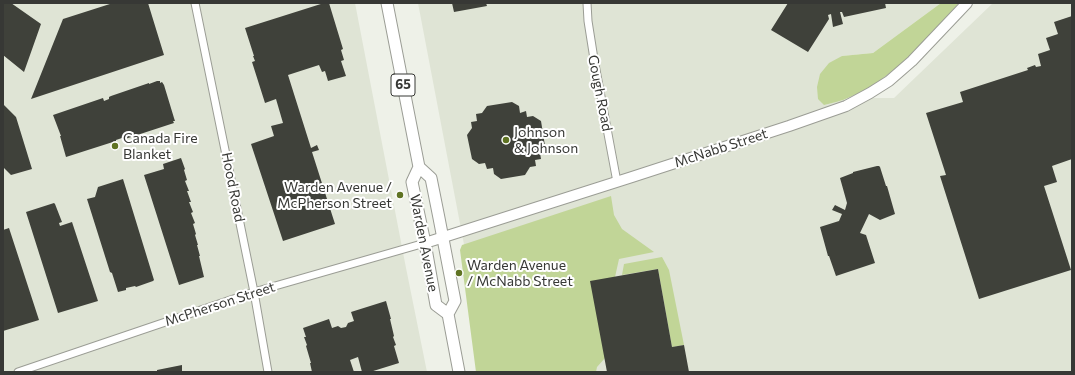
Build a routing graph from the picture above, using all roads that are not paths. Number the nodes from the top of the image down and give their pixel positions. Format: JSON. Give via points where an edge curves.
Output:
{"nodes":[{"id":1,"x":195,"y":3,"type":"edge"},
{"id":2,"x":387,"y":3,"type":"edge"},
{"id":3,"x":588,"y":3,"type":"edge"},
{"id":4,"x":966,"y":3,"type":"edge"},
{"id":5,"x":419,"y":167,"type":"junction"},
{"id":6,"x":617,"y":182,"type":"junction"},
{"id":7,"x":442,"y":238,"type":"junction"},
{"id":8,"x":425,"y":243,"type":"junction"},
{"id":9,"x":254,"y":292,"type":"junction"},
{"id":10,"x":448,"y":314,"type":"junction"},
{"id":11,"x":18,"y":372,"type":"edge"},
{"id":12,"x":268,"y":372,"type":"edge"},
{"id":13,"x":459,"y":372,"type":"edge"}],
"edges":[{"from":1,"to":9,"type":"street","name":"Hood Road"},
{"from":2,"to":5,"type":"main road","name":"Warden Avenue","number":"65"},
{"from":3,"to":6,"type":"street","name":"Gough Road","via":[[594,59]]},
{"from":4,"to":6,"type":"street","name":"McNabb Street","via":[[912,62],[889,81],[846,106]]},
{"from":5,"to":7,"type":"main road","name":"Warden Avenue","number":"65","via":[[431,178]]},
{"from":5,"to":8,"type":"main road","name":"Warden Avenue","number":"65","via":[[412,182]]},
{"from":6,"to":7,"type":"street","name":"McNabb Street"},
{"from":7,"to":8,"type":"street","name":"McNabb Street"},
{"from":7,"to":10,"type":"main road","name":"Warden Avenue","number":"65","via":[[455,301]]},
{"from":8,"to":9,"type":"street","name":"McPherson Street"},
{"from":8,"to":10,"type":"main road","name":"Warden Avenue","number":"65","via":[[436,305]]},
{"from":9,"to":11,"type":"street","name":"McPherson Street"},
{"from":9,"to":12,"type":"street","name":"Hood Road"},
{"from":10,"to":13,"type":"main road","name":"Warden Avenue","number":"65"}]}
